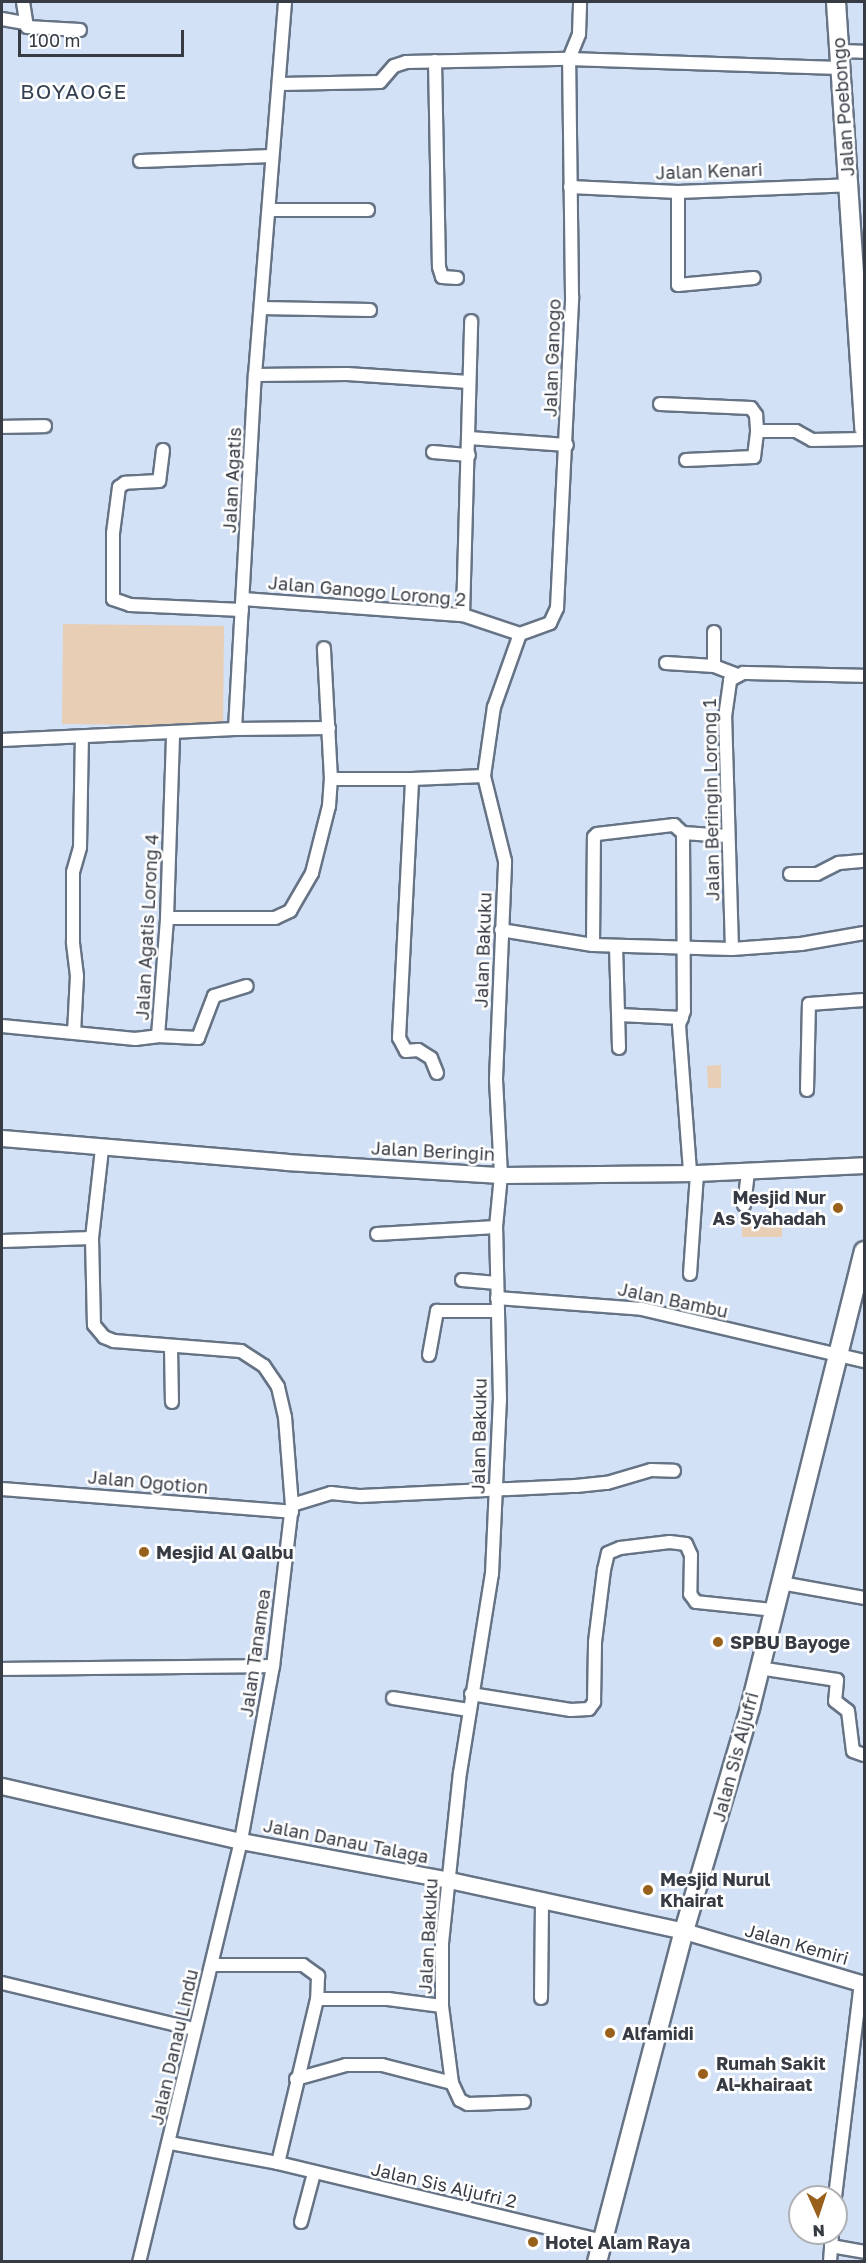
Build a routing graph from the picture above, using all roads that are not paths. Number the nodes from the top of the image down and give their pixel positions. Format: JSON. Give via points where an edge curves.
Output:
{"nodes":[{"id":1,"x":23,"y":2,"type":"edge"},
{"id":2,"x":285,"y":2,"type":"edge"},
{"id":3,"x":580,"y":2,"type":"edge"},
{"id":4,"x":836,"y":2,"type":"edge"},
{"id":5,"x":2,"y":19,"type":"edge"},
{"id":6,"x":24,"y":23,"type":"junction"},
{"id":7,"x":80,"y":30,"type":"dead end"},
{"id":8,"x":864,"y":52,"type":"edge"},
{"id":9,"x":569,"y":59,"type":"junction"},
{"id":10,"x":840,"y":60,"type":"junction"},
{"id":11,"x":435,"y":61,"type":"junction"},
{"id":12,"x":281,"y":84,"type":"junction"},
{"id":13,"x":272,"y":156,"type":"junction"},
{"id":14,"x":140,"y":161,"type":"dead end"},
{"id":15,"x":849,"y":185,"type":"junction"},
{"id":16,"x":570,"y":187,"type":"junction"},
{"id":17,"x":678,"y":192,"type":"junction"},
{"id":18,"x":269,"y":210,"type":"junction"},
{"id":19,"x":368,"y":210,"type":"dead end"},
{"id":20,"x":457,"y":278,"type":"dead end"},
{"id":21,"x":754,"y":278,"type":"dead end"},
{"id":22,"x":261,"y":308,"type":"junction"},
{"id":23,"x":370,"y":310,"type":"dead end"},
{"id":24,"x":471,"y":321,"type":"dead end"},
{"id":25,"x":255,"y":375,"type":"junction"},
{"id":26,"x":469,"y":382,"type":"junction"},
{"id":27,"x":660,"y":404,"type":"dead end"},
{"id":28,"x":45,"y":426,"type":"dead end"},
{"id":29,"x":2,"y":427,"type":"edge"},
{"id":30,"x":864,"y":429,"type":"edge"},
{"id":31,"x":757,"y":431,"type":"junction"},
{"id":32,"x":469,"y":438,"type":"junction"},
{"id":33,"x":864,"y":439,"type":"edge"},
{"id":34,"x":567,"y":445,"type":"junction"},
{"id":35,"x":163,"y":450,"type":"dead end"},
{"id":36,"x":433,"y":452,"type":"dead end"},
{"id":37,"x":469,"y":455,"type":"junction"},
{"id":38,"x":686,"y":460,"type":"dead end"},
{"id":39,"x":243,"y":605,"type":"junction"},
{"id":40,"x":463,"y":615,"type":"junction"},
{"id":41,"x":714,"y":632,"type":"dead end"},
{"id":42,"x":520,"y":634,"type":"junction"},
{"id":43,"x":324,"y":648,"type":"dead end"},
{"id":44,"x":666,"y":663,"type":"dead end"},
{"id":45,"x":714,"y":666,"type":"junction"},
{"id":46,"x":735,"y":674,"type":"junction"},
{"id":47,"x":864,"y":676,"type":"edge"},
{"id":48,"x":235,"y":729,"type":"junction"},
{"id":49,"x":329,"y":729,"type":"junction"},
{"id":50,"x":173,"y":734,"type":"junction"},
{"id":51,"x":82,"y":737,"type":"junction"},
{"id":52,"x":2,"y":740,"type":"edge"},
{"id":53,"x":484,"y":776,"type":"junction"},
{"id":54,"x":331,"y":779,"type":"junction"},
{"id":55,"x":412,"y":779,"type":"junction"},
{"id":56,"x":683,"y":833,"type":"junction"},
{"id":57,"x":728,"y":836,"type":"junction"},
{"id":58,"x":864,"y":861,"type":"edge"},
{"id":59,"x":790,"y":874,"type":"dead end"},
{"id":60,"x":167,"y":918,"type":"junction"},
{"id":61,"x":501,"y":930,"type":"junction"},
{"id":62,"x":864,"y":933,"type":"edge"},
{"id":63,"x":593,"y":945,"type":"junction"},
{"id":64,"x":616,"y":946,"type":"junction"},
{"id":65,"x":684,"y":947,"type":"junction"},
{"id":66,"x":732,"y":949,"type":"junction"},
{"id":67,"x":246,"y":986,"type":"dead end"},
{"id":68,"x":864,"y":1000,"type":"edge"},
{"id":69,"x":619,"y":1015,"type":"junction"},
{"id":70,"x":682,"y":1018,"type":"junction"},
{"id":71,"x":2,"y":1026,"type":"edge"},
{"id":72,"x":74,"y":1033,"type":"junction"},
{"id":73,"x":158,"y":1036,"type":"junction"},
{"id":74,"x":619,"y":1048,"type":"dead end"},
{"id":75,"x":437,"y":1072,"type":"dead end"},
{"id":76,"x":807,"y":1090,"type":"dead end"},
{"id":77,"x":2,"y":1138,"type":"edge"},
{"id":78,"x":102,"y":1149,"type":"junction"},
{"id":79,"x":864,"y":1165,"type":"edge"},
{"id":80,"x":748,"y":1171,"type":"junction"},
{"id":81,"x":694,"y":1173,"type":"junction"},
{"id":82,"x":501,"y":1174,"type":"junction"},
{"id":83,"x":744,"y":1205,"type":"dead end"},
{"id":84,"x":496,"y":1227,"type":"junction"},
{"id":85,"x":378,"y":1234,"type":"dead end"},
{"id":86,"x":92,"y":1238,"type":"junction"},
{"id":87,"x":2,"y":1241,"type":"edge"},
{"id":88,"x":864,"y":1251,"type":"edge"},
{"id":89,"x":690,"y":1274,"type":"dead end"},
{"id":90,"x":462,"y":1280,"type":"dead end"},
{"id":91,"x":497,"y":1283,"type":"junction"},
{"id":92,"x":497,"y":1304,"type":"junction"},
{"id":93,"x":171,"y":1347,"type":"junction"},
{"id":94,"x":838,"y":1354,"type":"junction"},
{"id":95,"x":429,"y":1355,"type":"dead end"},
{"id":96,"x":864,"y":1361,"type":"edge"},
{"id":97,"x":172,"y":1402,"type":"dead end"},
{"id":98,"x":674,"y":1471,"type":"dead end"},
{"id":99,"x":496,"y":1488,"type":"junction"},
{"id":100,"x":2,"y":1489,"type":"edge"},
{"id":101,"x":292,"y":1509,"type":"junction"},
{"id":102,"x":781,"y":1583,"type":"junction"},
{"id":103,"x":864,"y":1598,"type":"edge"},
{"id":104,"x":774,"y":1610,"type":"junction"},
{"id":105,"x":273,"y":1666,"type":"junction"},
{"id":106,"x":759,"y":1668,"type":"junction"},
{"id":107,"x":2,"y":1669,"type":"edge"},
{"id":108,"x":471,"y":1694,"type":"junction"},
{"id":109,"x":393,"y":1698,"type":"dead end"},
{"id":110,"x":469,"y":1710,"type":"junction"},
{"id":111,"x":864,"y":1755,"type":"edge"},
{"id":112,"x":2,"y":1786,"type":"edge"},
{"id":113,"x":241,"y":1841,"type":"junction"},
{"id":114,"x":448,"y":1880,"type":"junction"},
{"id":115,"x":542,"y":1899,"type":"junction"},
{"id":116,"x":684,"y":1931,"type":"junction"},
{"id":117,"x":212,"y":1965,"type":"junction"},
{"id":118,"x":2,"y":1983,"type":"edge"},
{"id":119,"x":863,"y":1983,"type":"edge"},
{"id":120,"x":541,"y":1998,"type":"dead end"},
{"id":121,"x":317,"y":1999,"type":"junction"},
{"id":122,"x":442,"y":2006,"type":"junction"},
{"id":123,"x":193,"y":2029,"type":"junction"},
{"id":124,"x":297,"y":2079,"type":"junction"},
{"id":125,"x":452,"y":2083,"type":"junction"},
{"id":126,"x":524,"y":2102,"type":"dead end"},
{"id":127,"x":170,"y":2143,"type":"junction"},
{"id":128,"x":278,"y":2163,"type":"junction"},
{"id":129,"x":314,"y":2173,"type":"junction"},
{"id":130,"x":837,"y":2185,"type":"edge"},
{"id":131,"x":302,"y":2222,"type":"dead end"},
{"id":132,"x":602,"y":2241,"type":"junction"},
{"id":133,"x":831,"y":2246,"type":"joint"},
{"id":134,"x":864,"y":2252,"type":"edge"},
{"id":135,"x":139,"y":2262,"type":"edge"},
{"id":136,"x":597,"y":2262,"type":"edge"},
{"id":137,"x":830,"y":2262,"type":"edge"}],
"edges":[{"from":1,"to":6,"type":"street"},
{"from":2,"to":12,"type":"street","name":"Jalan Agatis"},
{"from":3,"to":9,"type":"street","via":[[579,34]]},
{"from":4,"to":10,"type":"main road","name":"Jalan Poebongo"},
{"from":5,"to":6,"type":"street"},
{"from":6,"to":7,"type":"street","via":[[33,29]]},
{"from":8,"to":10,"type":"street"},
{"from":9,"to":10,"type":"street"},
{"from":9,"to":11,"type":"street"},
{"from":9,"to":16,"type":"street","name":"Jalan Ganogo"},
{"from":10,"to":15,"type":"main road","name":"Jalan Poebongo"},
{"from":11,"to":12,"type":"street","via":[[399,63],[380,82]]},
{"from":11,"to":20,"type":"street","via":[[439,267],[442,277]]},
{"from":12,"to":13,"type":"street","name":"Jalan Agatis"},
{"from":13,"to":14,"type":"street"},
{"from":13,"to":18,"type":"street","name":"Jalan Agatis"},
{"from":15,"to":17,"type":"street","name":"Jalan Kenari"},
{"from":15,"to":30,"type":"main road","name":"Jalan Poebongo"},
{"from":16,"to":17,"type":"street","name":"Jalan Kenari"},
{"from":16,"to":34,"type":"street","name":"Jalan Ganogo","via":[[572,296]]},
{"from":17,"to":21,"type":"street","via":[[678,285]]},
{"from":18,"to":19,"type":"street"},
{"from":18,"to":22,"type":"street","name":"Jalan Agatis"},
{"from":22,"to":23,"type":"street"},
{"from":22,"to":25,"type":"street","name":"Jalan Agatis"},
{"from":24,"to":26,"type":"street"},
{"from":25,"to":26,"type":"street","via":[[347,374]]},
{"from":25,"to":39,"type":"street","name":"Jalan Agatis"},
{"from":26,"to":32,"type":"street"},
{"from":27,"to":31,"type":"street","via":[[751,408],[756,415]]},
{"from":28,"to":29,"type":"street"},
{"from":31,"to":33,"type":"street","via":[[796,431],[812,440]]},
{"from":31,"to":38,"type":"street","via":[[754,457]]},
{"from":32,"to":34,"type":"street"},
{"from":32,"to":37,"type":"street"},
{"from":34,"to":42,"type":"street","name":"Jalan Ganogo","via":[[556,615],[544,627]]},
{"from":35,"to":39,"type":"street","name":"Jalan Ganogo Lorong 2","via":[[159,481],[119,487],[112,543],[112,599],[130,604]]},
{"from":36,"to":37,"type":"street"},
{"from":37,"to":40,"type":"street"},
{"from":39,"to":40,"type":"street","name":"Jalan Ganogo Lorong 2"},
{"from":39,"to":48,"type":"street","name":"Jalan Agatis"},
{"from":40,"to":42,"type":"street","name":"Jalan Ganogo Lorong 2"},
{"from":41,"to":45,"type":"street"},
{"from":42,"to":53,"type":"street","name":"Jalan Bakuku","via":[[494,707]]},
{"from":43,"to":49,"type":"street"},
{"from":44,"to":45,"type":"street"},
{"from":45,"to":46,"type":"street"},
{"from":46,"to":47,"type":"street"},
{"from":46,"to":57,"type":"street","name":"Jalan Beringin Lorong 1","via":[[728,686],[725,717]]},
{"from":48,"to":49,"type":"street"},
{"from":48,"to":50,"type":"street"},
{"from":49,"to":54,"type":"street"},
{"from":50,"to":51,"type":"street"},
{"from":50,"to":60,"type":"street","name":"Jalan Agatis Lorong 4"},
{"from":51,"to":52,"type":"street"},
{"from":51,"to":72,"type":"street","via":[[80,847],[73,872],[77,976]]},
{"from":53,"to":55,"type":"street"},
{"from":53,"to":61,"type":"street","name":"Jalan Bakuku","via":[[506,861]]},
{"from":54,"to":55,"type":"street"},
{"from":54,"to":60,"type":"street","via":[[329,806],[312,873],[290,911],[275,918]]},
{"from":55,"to":75,"type":"street","via":[[399,1038],[406,1051],[418,1050],[431,1058]]},
{"from":56,"to":57,"type":"street"},
{"from":56,"to":63,"type":"street","via":[[674,825],[594,837]]},
{"from":56,"to":65,"type":"street"},
{"from":57,"to":66,"type":"street","name":"Jalan Beringin Lorong 1"},
{"from":58,"to":59,"type":"street","via":[[839,863],[817,874]]},
{"from":60,"to":73,"type":"street","name":"Jalan Agatis Lorong 4"},
{"from":61,"to":63,"type":"street"},
{"from":61,"to":82,"type":"street","name":"Jalan Bakuku","via":[[496,1079]]},
{"from":62,"to":66,"type":"street","via":[[801,944]]},
{"from":63,"to":64,"type":"street"},
{"from":64,"to":65,"type":"street"},
{"from":64,"to":69,"type":"street"},
{"from":65,"to":66,"type":"street"},
{"from":65,"to":70,"type":"street"},
{"from":67,"to":73,"type":"street","via":[[214,996],[198,1038]]},
{"from":68,"to":76,"type":"street","via":[[808,1004]]},
{"from":69,"to":70,"type":"street"},
{"from":69,"to":74,"type":"street"},
{"from":70,"to":81,"type":"street","via":[[679,1050]]},
{"from":71,"to":72,"type":"street","name":"Jalan Agatis Lorong 4"},
{"from":72,"to":73,"type":"street","name":"Jalan Agatis Lorong 4","via":[[135,1039]]},
{"from":77,"to":78,"type":"street","name":"Jalan Beringin"},
{"from":78,"to":82,"type":"street","name":"Jalan Beringin"},
{"from":78,"to":86,"type":"street","name":"Jalan Tanamea"},
{"from":79,"to":80,"type":"street","name":"Jalan Beringin"},
{"from":80,"to":81,"type":"street","name":"Jalan Beringin"},
{"from":80,"to":83,"type":"street"},
{"from":81,"to":82,"type":"street","name":"Jalan Beringin"},
{"from":81,"to":89,"type":"street"},
{"from":82,"to":84,"type":"street","name":"Jalan Bakuku"},
{"from":84,"to":85,"type":"street"},
{"from":84,"to":91,"type":"street","name":"Jalan Bakuku"},
{"from":86,"to":87,"type":"street"},
{"from":86,"to":93,"type":"street","name":"Jalan Tanamea","via":[[91,1317],[98,1332],[114,1341]]},
{"from":88,"to":94,"type":"main road","name":"Jalan Sis Aljufri"},
{"from":90,"to":91,"type":"street"},
{"from":91,"to":92,"type":"street","name":"Jalan Bakuku"},
{"from":92,"to":94,"type":"street","name":"Jalan Bambu","via":[[642,1309]]},
{"from":92,"to":95,"type":"street","name":"Jalan Bambu","via":[[437,1311]]},
{"from":92,"to":99,"type":"street","name":"Jalan Bakuku","via":[[500,1400]]},
{"from":93,"to":97,"type":"street"},
{"from":93,"to":101,"type":"street","name":"Jalan Tanamea","via":[[241,1351],[273,1374],[285,1417]]},
{"from":94,"to":96,"type":"street","name":"Jalan Bambu"},
{"from":94,"to":102,"type":"main road","name":"Jalan Sis Aljufri"},
{"from":98,"to":99,"type":"street","via":[[651,1470],[593,1485]]},
{"from":99,"to":101,"type":"street","via":[[361,1496],[331,1493]]},
{"from":99,"to":108,"type":"street","name":"Jalan Bakuku","via":[[492,1574]]},
{"from":100,"to":101,"type":"street","name":"Jalan Ogotion"},
{"from":101,"to":105,"type":"street","name":"Jalan Tanamea"},
{"from":102,"to":103,"type":"street"},
{"from":102,"to":104,"type":"main road","name":"Jalan Sis Aljufri"},
{"from":104,"to":106,"type":"main road","name":"Jalan Sis Aljufri"},
{"from":104,"to":108,"type":"street","via":[[696,1602],[690,1594],[691,1555],[686,1544],[620,1548],[608,1553],[604,1570],[595,1642],[594,1702],[589,1709],[571,1710]]},
{"from":105,"to":107,"type":"street"},
{"from":105,"to":113,"type":"street","name":"Jalan Tanamea"},
{"from":106,"to":111,"type":"street","via":[[838,1681],[835,1701],[848,1711],[853,1751]]},
{"from":106,"to":116,"type":"main road","name":"Jalan Sis Aljufri"},
{"from":108,"to":110,"type":"street","name":"Jalan Bakuku"},
{"from":109,"to":110,"type":"street"},
{"from":110,"to":114,"type":"street","name":"Jalan Bakuku"},
{"from":112,"to":113,"type":"street","name":"Jalan Danau Talaga"},
{"from":113,"to":114,"type":"street","name":"Jalan Danau Talaga"},
{"from":113,"to":117,"type":"street","name":"Jalan Danau Lindu"},
{"from":114,"to":115,"type":"street","name":"Jalan Danau Talaga"},
{"from":114,"to":122,"type":"street","name":"Jalan Bakuku","via":[[441,1943]]},
{"from":115,"to":116,"type":"street","name":"Jalan Danau Talaga"},
{"from":115,"to":120,"type":"street"},
{"from":116,"to":119,"type":"street","name":"Jalan Kemiri"},
{"from":116,"to":132,"type":"main road","name":"Jalan Sis Aljufri"},
{"from":117,"to":121,"type":"street","via":[[303,1965],[318,1976]]},
{"from":117,"to":123,"type":"street","name":"Jalan Danau Lindu"},
{"from":118,"to":123,"type":"street"},
{"from":119,"to":130,"type":"street"},
{"from":121,"to":122,"type":"street","via":[[388,1999]]},
{"from":121,"to":124,"type":"street"},
{"from":122,"to":125,"type":"street","name":"Jalan Bakuku"},
{"from":123,"to":127,"type":"street","name":"Jalan Danau Lindu"},
{"from":124,"to":125,"type":"street","via":[[346,2065],[382,2065]]},
{"from":124,"to":128,"type":"street"},
{"from":125,"to":126,"type":"street","via":[[460,2100],[468,2104]]},
{"from":127,"to":128,"type":"street","name":"Jalan Sis Aljufri 2"},
{"from":127,"to":135,"type":"street","name":"Jalan Danau Lindu"},
{"from":128,"to":129,"type":"street","name":"Jalan Sis Aljufri 2"},
{"from":129,"to":131,"type":"street"},
{"from":129,"to":132,"type":"street","name":"Jalan Sis Aljufri 2"},
{"from":132,"to":136,"type":"main road","name":"Jalan Sis Aljufri"},
{"from":133,"to":134,"type":"street"},
{"from":133,"to":137,"type":"street"}]}
